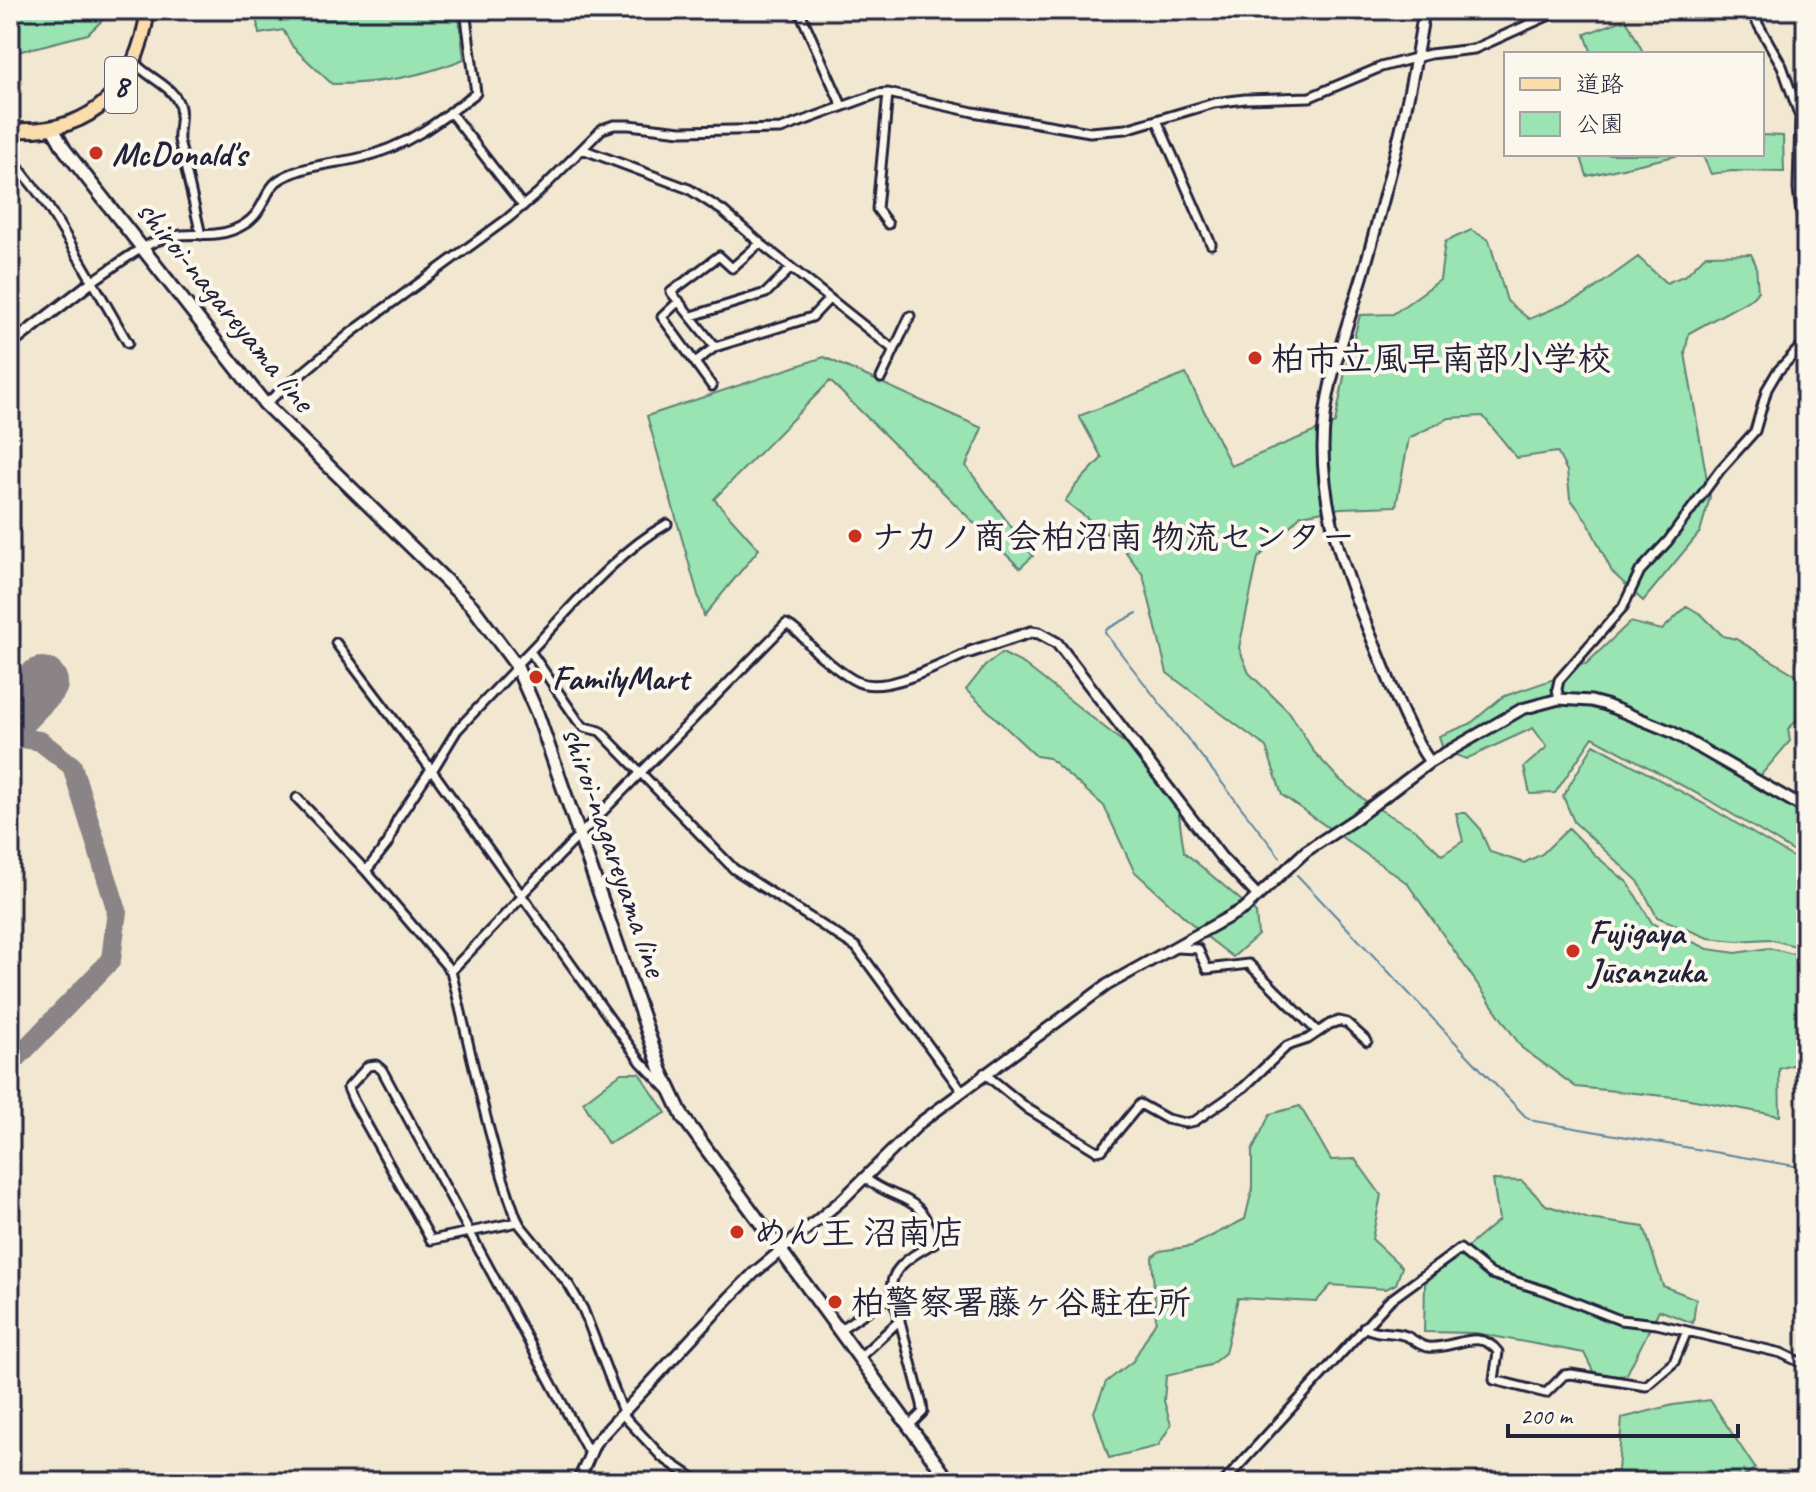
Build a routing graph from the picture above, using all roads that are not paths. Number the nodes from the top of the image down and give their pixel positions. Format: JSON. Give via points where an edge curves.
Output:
{"nodes":[{"id":1,"x":148,"y":10,"type":"edge"},
{"id":2,"x":465,"y":10,"type":"edge"},
{"id":3,"x":799,"y":10,"type":"edge"},
{"id":4,"x":1561,"y":10,"type":"edge"},
{"id":5,"x":1750,"y":10,"type":"edge"},
{"id":6,"x":1423,"y":11,"type":"edge"},
{"id":7,"x":1418,"y":57,"type":"junction"},
{"id":8,"x":135,"y":63,"type":"junction"},
{"id":9,"x":888,"y":93,"type":"junction"},
{"id":10,"x":842,"y":106,"type":"junction"},
{"id":11,"x":450,"y":112,"type":"junction"},
{"id":12,"x":1157,"y":120,"type":"junction"},
{"id":13,"x":53,"y":129,"type":"junction"},
{"id":14,"x":10,"y":130,"type":"edge"},
{"id":15,"x":582,"y":149,"type":"junction"},
{"id":16,"x":11,"y":158,"type":"edge"},
{"id":17,"x":523,"y":206,"type":"junction"},
{"id":18,"x":888,"y":224,"type":"dead end"},
{"id":19,"x":201,"y":235,"type":"junction"},
{"id":20,"x":760,"y":243,"type":"junction"},
{"id":21,"x":1211,"y":244,"type":"dead end"},
{"id":22,"x":143,"y":249,"type":"junction"},
{"id":23,"x":1806,"y":254,"type":"edge"},
{"id":24,"x":791,"y":268,"type":"junction"},
{"id":25,"x":93,"y":281,"type":"junction"},
{"id":26,"x":829,"y":299,"type":"junction"},
{"id":27,"x":679,"y":301,"type":"junction"},
{"id":28,"x":692,"y":316,"type":"junction"},
{"id":29,"x":910,"y":316,"type":"dead end"},
{"id":30,"x":1806,"y":341,"type":"edge"},
{"id":31,"x":128,"y":343,"type":"dead end"},
{"id":32,"x":10,"y":345,"type":"edge"},
{"id":33,"x":715,"y":347,"type":"junction"},
{"id":34,"x":893,"y":349,"type":"junction"},
{"id":35,"x":695,"y":362,"type":"junction"},
{"id":36,"x":881,"y":378,"type":"dead end"},
{"id":37,"x":712,"y":386,"type":"dead end"},
{"id":38,"x":265,"y":404,"type":"junction"},
{"id":39,"x":667,"y":524,"type":"dead end"},
{"id":40,"x":336,"y":643,"type":"dead end"},
{"id":41,"x":530,"y":651,"type":"junction"},
{"id":42,"x":970,"y":652,"type":"joint"},
{"id":43,"x":516,"y":666,"type":"junction"},
{"id":44,"x":1559,"y":699,"type":"junction"},
{"id":45,"x":1430,"y":762,"type":"junction"},
{"id":46,"x":432,"y":770,"type":"junction"},
{"id":47,"x":641,"y":771,"type":"junction"},
{"id":48,"x":297,"y":798,"type":"dead end"},
{"id":49,"x":1806,"y":809,"type":"edge"},
{"id":50,"x":579,"y":834,"type":"junction"},
{"id":51,"x":366,"y":871,"type":"junction"},
{"id":52,"x":521,"y":896,"type":"junction"},
{"id":53,"x":1258,"y":896,"type":"junction"},
{"id":54,"x":1173,"y":948,"type":"junction"},
{"id":55,"x":451,"y":971,"type":"junction"},
{"id":56,"x":1318,"y":1032,"type":"junction"},
{"id":57,"x":1367,"y":1041,"type":"dead end"},
{"id":58,"x":984,"y":1073,"type":"junction"},
{"id":59,"x":961,"y":1090,"type":"junction"},
{"id":60,"x":670,"y":1092,"type":"junction"},
{"id":61,"x":865,"y":1178,"type":"junction"},
{"id":62,"x":518,"y":1222,"type":"junction"},
{"id":63,"x":470,"y":1233,"type":"junction"},
{"id":64,"x":782,"y":1252,"type":"junction"},
{"id":65,"x":890,"y":1296,"type":"junction"},
{"id":66,"x":900,"y":1320,"type":"junction"},
{"id":67,"x":1364,"y":1327,"type":"junction"},
{"id":68,"x":839,"y":1330,"type":"junction"},
{"id":69,"x":1687,"y":1331,"type":"junction"},
{"id":70,"x":859,"y":1358,"type":"junction"},
{"id":71,"x":1806,"y":1365,"type":"edge"},
{"id":72,"x":622,"y":1413,"type":"junction"},
{"id":73,"x":909,"y":1426,"type":"junction"},
{"id":74,"x":589,"y":1453,"type":"junction"},
{"id":75,"x":578,"y":1482,"type":"edge"},
{"id":76,"x":699,"y":1482,"type":"edge"},
{"id":77,"x":950,"y":1482,"type":"edge"},
{"id":78,"x":1224,"y":1482,"type":"edge"}],
"edges":[{"from":1,"to":8,"type":"main road","number":"8"},
{"from":2,"to":11,"type":"street","via":[[476,93]]},
{"from":3,"to":10,"type":"street"},
{"from":4,"to":7,"type":"street","via":[[1474,49]]},
{"from":5,"to":23,"type":"street","via":[[1782,66],[1800,117],[1798,189]]},
{"from":6,"to":7,"type":"street"},
{"from":7,"to":12,"type":"street","via":[[1310,97],[1214,103]]},
{"from":7,"to":45,"type":"street","via":[[1402,136],[1333,365],[1323,448],[1341,560],[1393,688]]},
{"from":8,"to":13,"type":"main road","number":"8","via":[[106,101]]},
{"from":8,"to":19,"type":"street","via":[[173,93],[180,108],[179,140]]},
{"from":9,"to":10,"type":"street"},
{"from":9,"to":12,"type":"street","via":[[1090,132]]},
{"from":9,"to":18,"type":"street","via":[[877,209]]},
{"from":10,"to":15,"type":"street","via":[[781,129],[681,131],[614,125]]},
{"from":11,"to":17,"type":"street"},
{"from":11,"to":19,"type":"street","via":[[430,129],[380,152],[281,179],[249,221],[217,236]]},
{"from":12,"to":21,"type":"street"},
{"from":13,"to":14,"type":"main road","number":"8"},
{"from":13,"to":22,"type":"main road","name":"shiroi-nagareyama line"},
{"from":15,"to":17,"type":"street"},
{"from":15,"to":20,"type":"street","via":[[689,189]]},
{"from":16,"to":25,"type":"street","via":[[32,182]]},
{"from":17,"to":38,"type":"street","via":[[352,332]]},
{"from":19,"to":22,"type":"street","via":[[174,236]]},
{"from":20,"to":24,"type":"street"},
{"from":20,"to":27,"type":"street","via":[[732,268],[719,256],[671,292]]},
{"from":22,"to":25,"type":"street"},
{"from":22,"to":38,"type":"main road","name":"shiroi-nagareyama line"},
{"from":24,"to":26,"type":"street"},
{"from":24,"to":28,"type":"street","via":[[766,293]]},
{"from":25,"to":31,"type":"street"},
{"from":25,"to":32,"type":"street"},
{"from":26,"to":33,"type":"street","via":[[812,317]]},
{"from":26,"to":34,"type":"street"},
{"from":27,"to":28,"type":"street"},
{"from":27,"to":35,"type":"street","via":[[662,317]]},
{"from":28,"to":33,"type":"street"},
{"from":29,"to":34,"type":"street"},
{"from":30,"to":44,"type":"street","via":[[1767,389],[1755,431],[1640,571],[1616,616],[1559,680]]},
{"from":33,"to":35,"type":"street"},
{"from":34,"to":36,"type":"street"},
{"from":35,"to":37,"type":"street"},
{"from":38,"to":43,"type":"main road","name":"shiroi-nagareyama line","via":[[472,606]]},
{"from":39,"to":41,"type":"street","via":[[623,555]]},
{"from":40,"to":46,"type":"street"},
{"from":41,"to":43,"type":"street"},
{"from":41,"to":47,"type":"street","via":[[578,721],[600,731]]},
{"from":42,"to":47,"type":"street","via":[[874,686],[849,677],[786,624]]},
{"from":42,"to":53,"type":"street","via":[[1031,632],[1057,643],[1221,857]]},
{"from":43,"to":46,"type":"street","via":[[457,730]]},
{"from":43,"to":50,"type":"main road","name":"shiroi-nagareyama line"},
{"from":44,"to":45,"type":"street","via":[[1522,709]]},
{"from":44,"to":49,"type":"street","via":[[1591,701],[1672,732]]},
{"from":45,"to":53,"type":"street","via":[[1317,842]]},
{"from":46,"to":51,"type":"street"},
{"from":46,"to":52,"type":"street"},
{"from":47,"to":50,"type":"street"},
{"from":47,"to":59,"type":"street","via":[[734,869],[856,947]]},
{"from":48,"to":51,"type":"street"},
{"from":50,"to":52,"type":"street"},
{"from":50,"to":60,"type":"main road","name":"shiroi-nagareyama line"},
{"from":51,"to":55,"type":"street"},
{"from":52,"to":55,"type":"street"},
{"from":52,"to":60,"type":"street","via":[[641,1062]]},
{"from":53,"to":54,"type":"street"},
{"from":54,"to":56,"type":"street","via":[[1198,949],[1207,969],[1249,964]]},
{"from":54,"to":58,"type":"street","via":[[1107,985]]},
{"from":55,"to":62,"type":"street","via":[[487,1126]]},
{"from":56,"to":57,"type":"street","via":[[1339,1021]]},
{"from":56,"to":58,"type":"street","via":[[1287,1046],[1244,1087],[1195,1121],[1167,1119],[1140,1104],[1097,1151],[1028,1109]]},
{"from":58,"to":59,"type":"street"},
{"from":59,"to":61,"type":"street"},
{"from":60,"to":64,"type":"main road","name":"shiroi-nagareyama line"},
{"from":61,"to":64,"type":"street"},
{"from":61,"to":65,"type":"street","via":[[917,1206],[926,1216],[934,1243],[900,1264]]},
{"from":62,"to":63,"type":"street"},
{"from":62,"to":72,"type":"street","via":[[583,1309]]},
{"from":63,"to":63,"type":"street","via":[[382,1070],[368,1066],[348,1088],[431,1240]]},
{"from":63,"to":74,"type":"street"},
{"from":64,"to":68,"type":"main road","name":"shiroi-nagareyama line"},
{"from":64,"to":72,"type":"street","via":[[754,1273]]},
{"from":65,"to":66,"type":"street"},
{"from":65,"to":68,"type":"street"},
{"from":66,"to":70,"type":"street"},
{"from":66,"to":73,"type":"street","via":[[923,1412]]},
{"from":67,"to":69,"type":"street","via":[[1401,1291],[1460,1249],[1510,1282],[1620,1320]]},
{"from":67,"to":69,"type":"street","via":[[1405,1335],[1425,1347],[1475,1339],[1498,1352],[1494,1380],[1546,1393],[1571,1374],[1646,1386],[1674,1362]]},
{"from":67,"to":78,"type":"street"},
{"from":68,"to":70,"type":"main road","name":"shiroi-nagareyama line"},
{"from":69,"to":71,"type":"street","via":[[1781,1353]]},
{"from":70,"to":73,"type":"main road","name":"shiroi-nagareyama line"},
{"from":72,"to":74,"type":"street"},
{"from":72,"to":76,"type":"street","via":[[662,1457]]},
{"from":73,"to":77,"type":"main road","name":"shiroi-nagareyama line"},
{"from":74,"to":75,"type":"street"}]}
